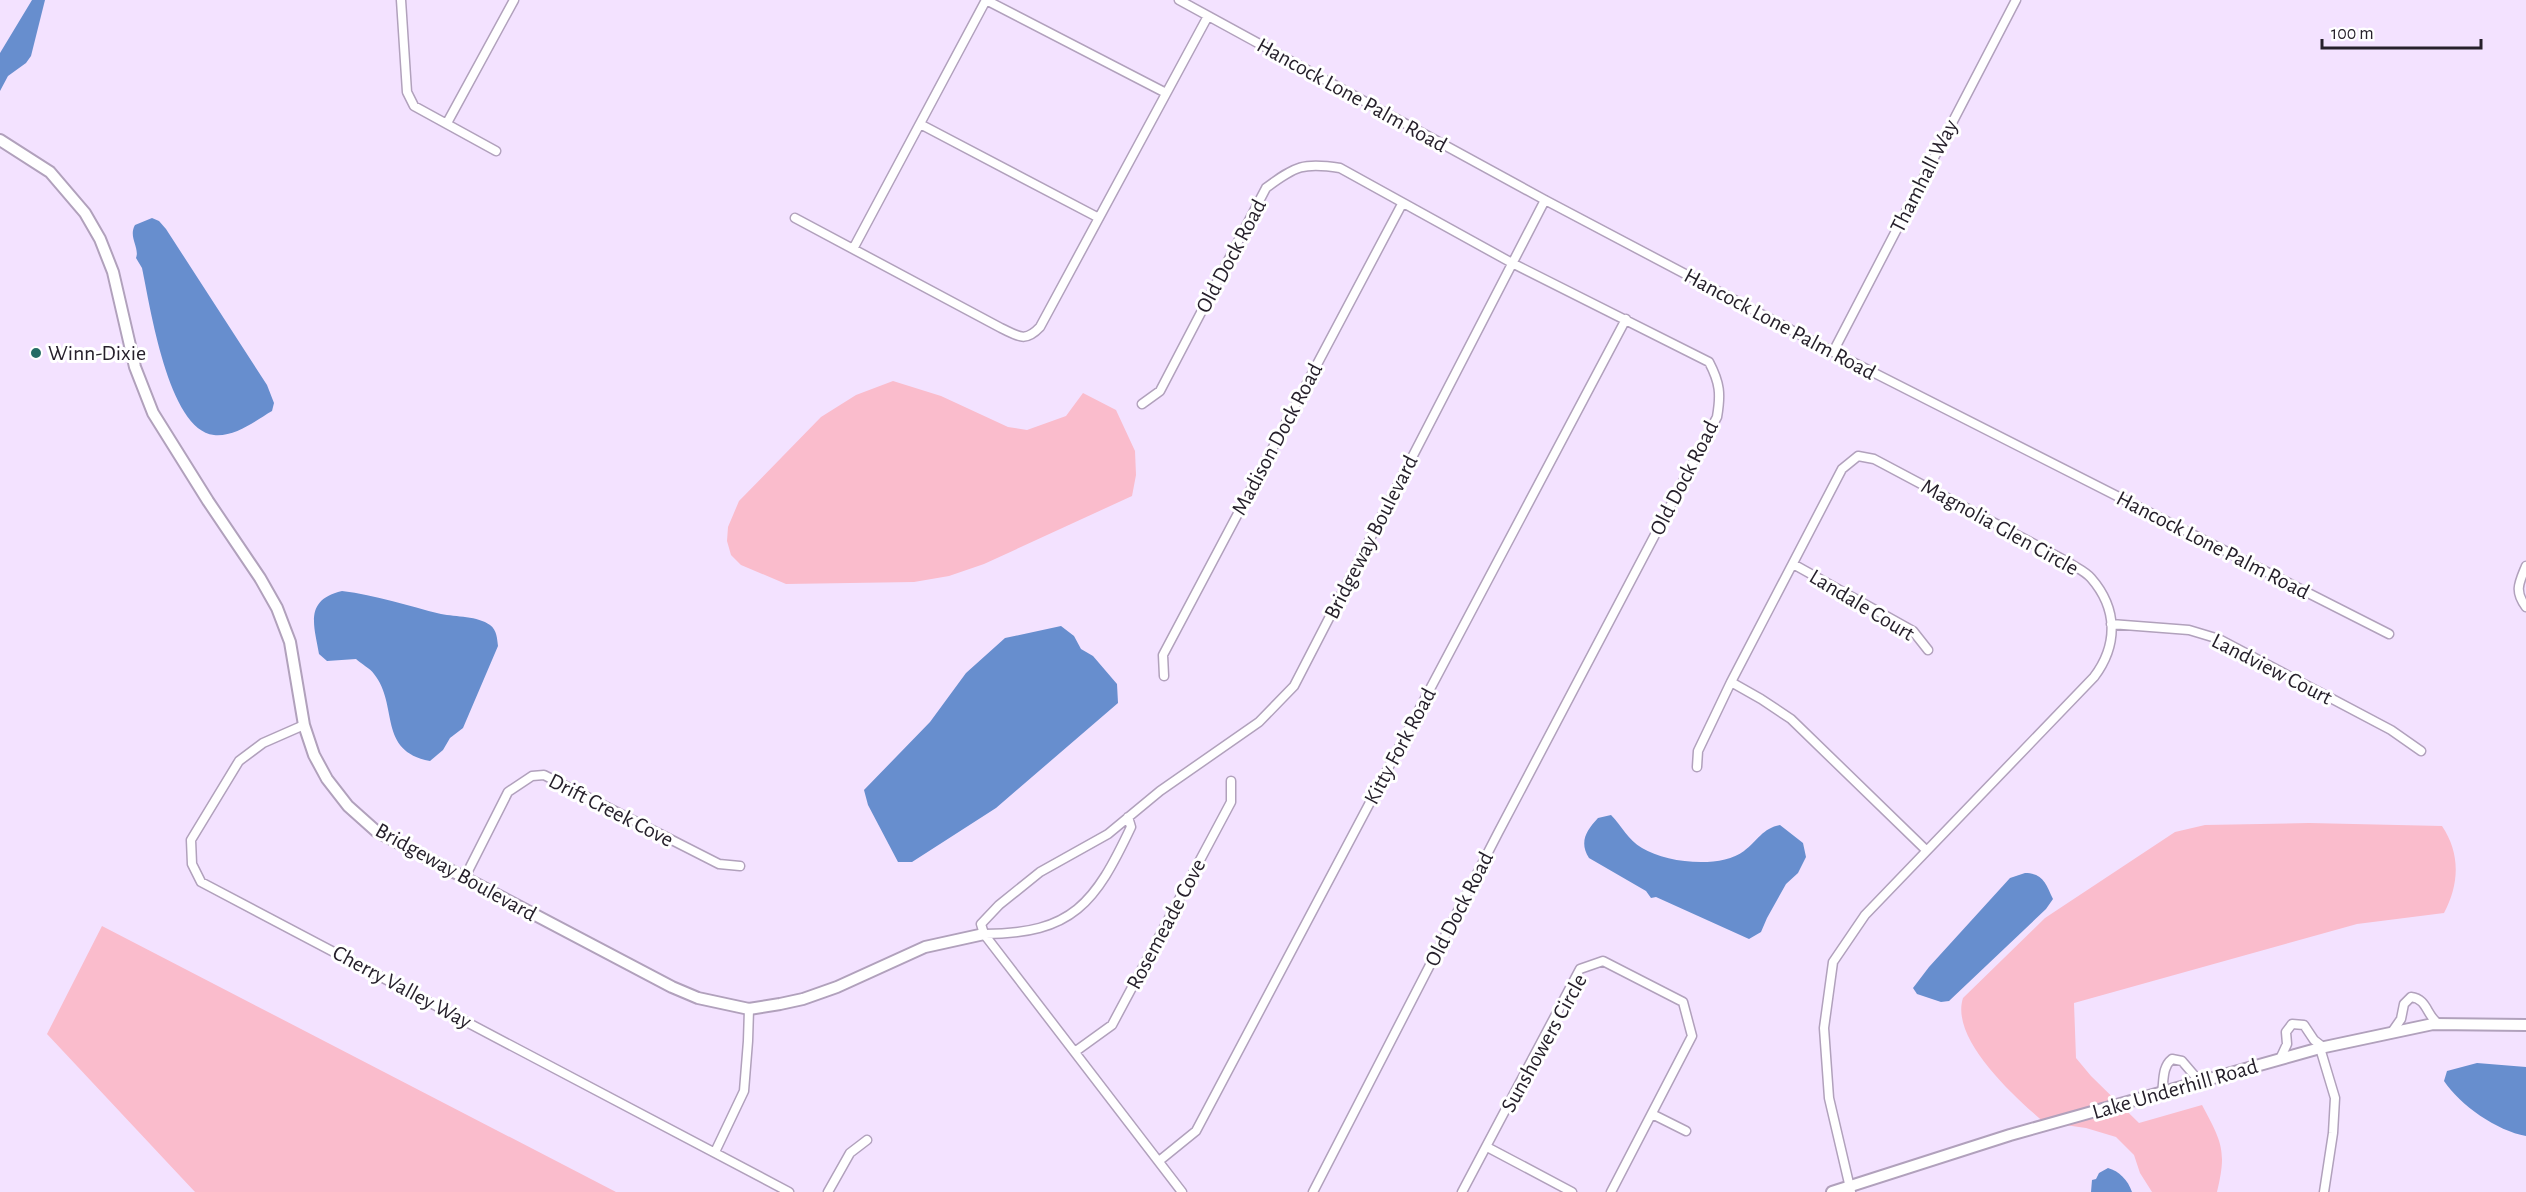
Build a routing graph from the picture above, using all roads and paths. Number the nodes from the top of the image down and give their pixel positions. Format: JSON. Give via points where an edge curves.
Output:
{"nodes":[{"id":1,"x":401,"y":0,"type":"edge"},
{"id":2,"x":514,"y":0,"type":"edge"},
{"id":3,"x":986,"y":0,"type":"edge"},
{"id":4,"x":1179,"y":0,"type":"edge"},
{"id":5,"x":2016,"y":0,"type":"edge"},
{"id":6,"x":1208,"y":16,"type":"junction"},
{"id":7,"x":1166,"y":93,"type":"junction"},
{"id":8,"x":447,"y":123,"type":"junction"},
{"id":9,"x":920,"y":124,"type":"junction"},
{"id":10,"x":0,"y":140,"type":"edge"},
{"id":11,"x":496,"y":151,"type":"dead end"},
{"id":12,"x":1545,"y":200,"type":"junction"},
{"id":13,"x":1402,"y":204,"type":"junction"},
{"id":14,"x":795,"y":218,"type":"dead end"},
{"id":15,"x":1099,"y":218,"type":"junction"},
{"id":16,"x":853,"y":249,"type":"junction"},
{"id":17,"x":1512,"y":263,"type":"junction"},
{"id":18,"x":1626,"y":319,"type":"junction"},
{"id":19,"x":1833,"y":352,"type":"junction"},
{"id":20,"x":1142,"y":404,"type":"dead end"},
{"id":21,"x":1793,"y":564,"type":"junction"},
{"id":22,"x":2526,"y":566,"type":"edge"},
{"id":23,"x":2526,"y":607,"type":"edge"},
{"id":24,"x":2111,"y":624,"type":"junction"},
{"id":25,"x":2389,"y":634,"type":"dead end"},
{"id":26,"x":1928,"y":650,"type":"dead end"},
{"id":27,"x":1164,"y":676,"type":"dead end"},
{"id":28,"x":1731,"y":682,"type":"junction"},
{"id":29,"x":304,"y":725,"type":"junction"},
{"id":30,"x":2421,"y":751,"type":"dead end"},
{"id":31,"x":1697,"y":766,"type":"dead end"},
{"id":32,"x":1231,"y":781,"type":"dead end"},
{"id":33,"x":1128,"y":817,"type":"junction"},
{"id":34,"x":1926,"y":850,"type":"junction"},
{"id":35,"x":740,"y":866,"type":"dead end"},
{"id":36,"x":464,"y":879,"type":"junction"},
{"id":37,"x":984,"y":934,"type":"junction"},
{"id":38,"x":749,"y":1009,"type":"junction"},
{"id":39,"x":2439,"y":1024,"type":"junction"},
{"id":40,"x":2526,"y":1025,"type":"edge"},
{"id":41,"x":2392,"y":1032,"type":"junction"},
{"id":42,"x":2321,"y":1048,"type":"junction"},
{"id":43,"x":1076,"y":1051,"type":"junction"},
{"id":44,"x":2280,"y":1059,"type":"junction"},
{"id":45,"x":2200,"y":1082,"type":"junction"},
{"id":46,"x":2162,"y":1093,"type":"junction"},
{"id":47,"x":1652,"y":1114,"type":"junction"},
{"id":48,"x":1686,"y":1131,"type":"dead end"},
{"id":49,"x":867,"y":1140,"type":"dead end"},
{"id":50,"x":1487,"y":1147,"type":"junction"},
{"id":51,"x":715,"y":1152,"type":"junction"},
{"id":52,"x":1159,"y":1161,"type":"junction"},
{"id":53,"x":1850,"y":1189,"type":"edge"},
{"id":54,"x":789,"y":1192,"type":"edge"},
{"id":55,"x":828,"y":1192,"type":"edge"},
{"id":56,"x":1182,"y":1192,"type":"edge"},
{"id":57,"x":1313,"y":1192,"type":"edge"},
{"id":58,"x":1462,"y":1192,"type":"edge"},
{"id":59,"x":1572,"y":1192,"type":"edge"},
{"id":60,"x":1611,"y":1192,"type":"edge"},
{"id":61,"x":1832,"y":1192,"type":"edge"},
{"id":62,"x":2324,"y":1192,"type":"edge"}],
"edges":[{"from":1,"to":8,"type":"street","via":[[407,92],[414,105]]},
{"from":2,"to":8,"type":"street"},
{"from":3,"to":7,"type":"street"},
{"from":3,"to":9,"type":"street"},
{"from":4,"to":6,"type":"street","name":"Hancock Lone Palm Road"},
{"from":5,"to":19,"type":"street","name":"Thamhall Way"},
{"from":6,"to":7,"type":"street"},
{"from":6,"to":12,"type":"street","name":"Hancock Lone Palm Road"},
{"from":7,"to":15,"type":"street"},
{"from":8,"to":11,"type":"street"},
{"from":9,"to":15,"type":"street"},
{"from":9,"to":16,"type":"street"},
{"from":10,"to":29,"type":"street","name":"Bridgeway Boulevard","via":[[50,172],[85,213],[100,239],[113,272],[135,367],[153,413],[277,608],[290,642]]},
{"from":12,"to":17,"type":"street","name":"Bridgeway Boulevard"},
{"from":12,"to":19,"type":"street","name":"Hancock Lone Palm Road"},
{"from":13,"to":17,"type":"street","name":"Old Dock Road"},
{"from":13,"to":20,"type":"street","name":"Old Dock Road","via":[[1340,168],[1312,164],[1286,173],[1266,188],[1160,391]]},
{"from":13,"to":27,"type":"street","name":"Madison Dock Road","via":[[1163,654]]},
{"from":14,"to":16,"type":"street"},
{"from":15,"to":16,"type":"street","via":[[1032,336],[1001,328]]},
{"from":17,"to":18,"type":"street","name":"Old Dock Road"},
{"from":17,"to":33,"type":"street","name":"Bridgeway Boulevard","via":[[1294,687],[1259,722]]},
{"from":18,"to":52,"type":"street","name":"Kitty Fork Road","via":[[1196,1131]]},
{"from":18,"to":57,"type":"street","name":"Old Dock Road","via":[[1709,362],[1718,380],[1717,417]]},
{"from":19,"to":25,"type":"street","name":"Hancock Lone Palm Road"},
{"from":21,"to":24,"type":"street","name":"Magnolia Glen Circle","via":[[1842,469],[1858,456],[1874,459],[2090,576],[2105,599]]},
{"from":21,"to":26,"type":"street","name":"Landale Court","via":[[1913,631]]},
{"from":21,"to":28,"type":"street","name":"Magnolia Glen Circle"},
{"from":22,"to":23,"type":"street","via":[[2517,585],[2518,596]]},
{"from":24,"to":30,"type":"street","name":"Landview Court","via":[[2188,630],[2219,639],[2391,730]]},
{"from":24,"to":34,"type":"street","name":"Magnolia Glen Circle","via":[[2112,640],[2106,660],[2094,677]]},
{"from":28,"to":31,"type":"street","name":"Magnolia Glen Circle","via":[[1698,751]]},
{"from":28,"to":34,"type":"street","via":[[1791,719]]},
{"from":29,"to":36,"type":"street","name":"Bridgeway Boulevard","via":[[327,779],[359,818]]},
{"from":29,"to":51,"type":"street","name":"Cherry Valley Way","via":[[263,742],[239,761],[191,840],[192,864],[201,882]]},
{"from":32,"to":43,"type":"street","name":"Rosemeade Cove","via":[[1231,802],[1112,1025]]},
{"from":33,"to":37,"type":"street","name":"Bridgeway Boulevard","via":[[1108,834],[1040,872],[999,905],[981,924]]},
{"from":33,"to":37,"type":"street","name":"Bridgeway Boulevard","via":[[1131,827],[1111,867],[1094,895],[1071,915],[1035,930]]},
{"from":34,"to":53,"type":"street","name":"Magnolia Glen Circle","via":[[1865,915],[1833,962],[1824,1028],[1829,1098]]},
{"from":35,"to":36,"type":"street","name":"Drift Creek Cove","via":[[719,864],[544,775],[532,776],[508,792]]},
{"from":36,"to":38,"type":"street","name":"Bridgeway Boulevard","via":[[672,987],[698,998]]},
{"from":37,"to":38,"type":"street","name":"Bridgeway Boulevard","via":[[925,947],[803,999]]},
{"from":37,"to":43,"type":"street"},
{"from":38,"to":51,"type":"street","via":[[744,1091]]},
{"from":39,"to":40,"type":"street","name":"Lake Underhill Road"},
{"from":39,"to":41,"type":"street","name":"Lake Underhill Road"},
{"from":39,"to":41,"type":"street","via":[[2428,1015],[2426,1004],[2411,997]]},
{"from":41,"to":42,"type":"street","name":"Lake Underhill Road"},
{"from":42,"to":44,"type":"street","name":"Lake Underhill Road"},
{"from":42,"to":44,"type":"street","via":[[2304,1025],[2292,1024],[2286,1032],[2287,1044]]},
{"from":42,"to":62,"type":"street","via":[[2335,1098]]},
{"from":43,"to":52,"type":"street"},
{"from":44,"to":45,"type":"street","name":"Lake Underhill Road"},
{"from":45,"to":46,"type":"street","name":"Lake Underhill Road"},
{"from":45,"to":46,"type":"street","via":[[2182,1061],[2172,1059],[2164,1070]]},
{"from":46,"to":53,"type":"street","name":"Lake Underhill Road","via":[[2010,1135]]},
{"from":47,"to":48,"type":"street"},
{"from":47,"to":50,"type":"street","name":"Sunshowers Circle","via":[[1692,1036],[1683,1002],[1603,961],[1580,969]]},
{"from":47,"to":60,"type":"street","name":"Sunshowers Circle"},
{"from":49,"to":55,"type":"street","via":[[850,1153]]},
{"from":50,"to":58,"type":"street","name":"Sunshowers Circle"},
{"from":50,"to":59,"type":"street"},
{"from":51,"to":54,"type":"street","name":"Cherry Valley Way"},
{"from":52,"to":56,"type":"street"},
{"from":53,"to":61,"type":"street","name":"Lake Underhill Road"}]}
